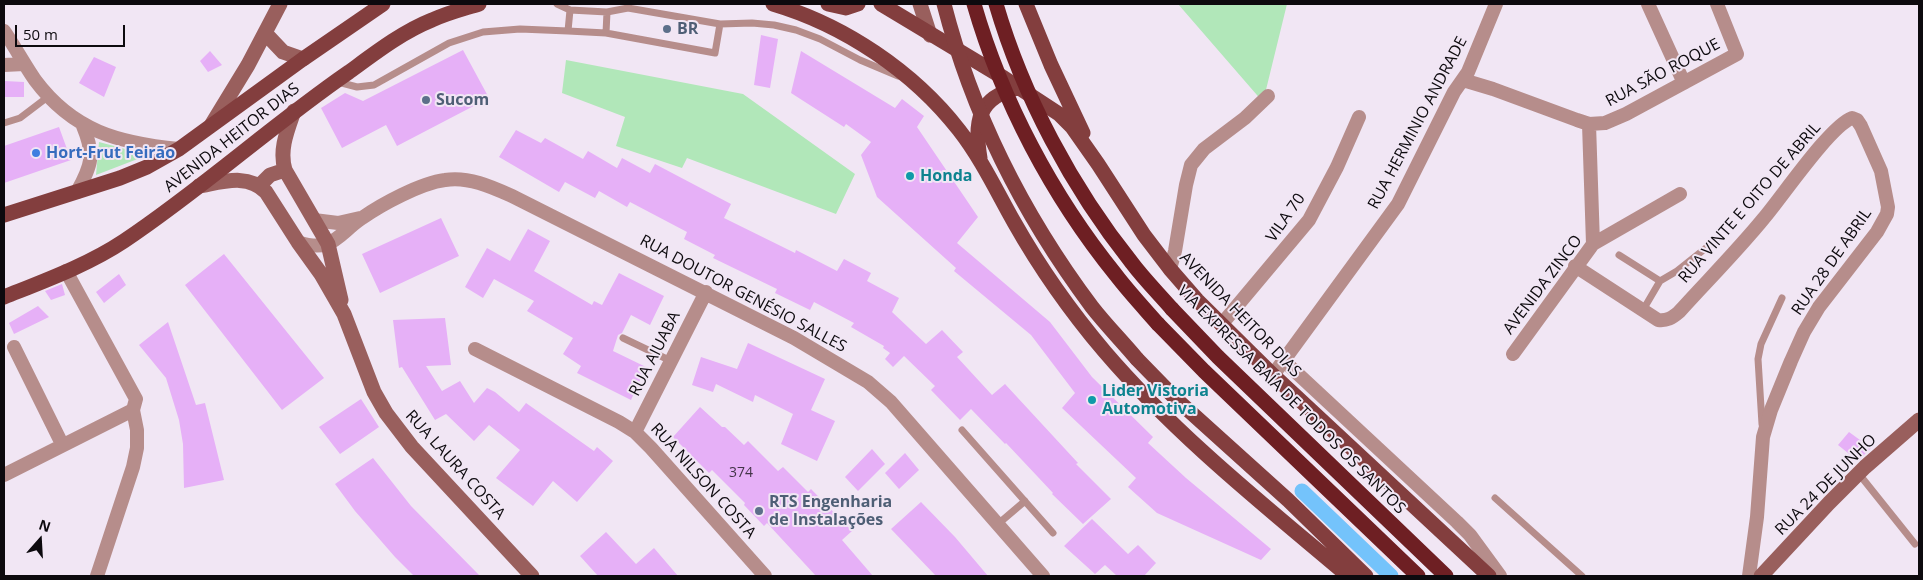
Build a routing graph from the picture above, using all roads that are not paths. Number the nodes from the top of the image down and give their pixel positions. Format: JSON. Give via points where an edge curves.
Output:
{"nodes":[{"id":1,"x":280,"y":4,"type":"edge"},
{"id":2,"x":384,"y":4,"type":"edge"},
{"id":3,"x":458,"y":4,"type":"edge"},
{"id":4,"x":479,"y":4,"type":"edge"},
{"id":5,"x":557,"y":4,"type":"edge"},
{"id":6,"x":773,"y":4,"type":"edge"},
{"id":7,"x":828,"y":4,"type":"edge"},
{"id":8,"x":858,"y":4,"type":"edge"},
{"id":9,"x":881,"y":4,"type":"edge"},
{"id":10,"x":920,"y":4,"type":"edge"},
{"id":11,"x":944,"y":4,"type":"edge"},
{"id":12,"x":974,"y":4,"type":"edge"},
{"id":13,"x":996,"y":4,"type":"edge"},
{"id":14,"x":1026,"y":4,"type":"edge"},
{"id":15,"x":1496,"y":4,"type":"edge"},
{"id":16,"x":1648,"y":4,"type":"edge"},
{"id":17,"x":1717,"y":4,"type":"edge"},
{"id":18,"x":570,"y":10,"type":"junction"},
{"id":19,"x":607,"y":12,"type":"junction"},
{"id":20,"x":432,"y":19,"type":"junction"},
{"id":21,"x":720,"y":24,"type":"junction"},
{"id":22,"x":568,"y":31,"type":"junction"},
{"id":23,"x":4,"y":32,"type":"edge"},
{"id":24,"x":266,"y":33,"type":"junction"},
{"id":25,"x":606,"y":34,"type":"junction"},
{"id":26,"x":930,"y":35,"type":"junction"},
{"id":27,"x":303,"y":59,"type":"junction"},
{"id":28,"x":24,"y":64,"type":"junction"},
{"id":29,"x":4,"y":65,"type":"edge"},
{"id":30,"x":912,"y":80,"type":"junction"},
{"id":31,"x":1463,"y":80,"type":"junction"},
{"id":32,"x":336,"y":81,"type":"junction"},
{"id":33,"x":1684,"y":83,"type":"junction"},
{"id":34,"x":1020,"y":88,"type":"junction"},
{"id":35,"x":49,"y":96,"type":"junction"},
{"id":36,"x":1268,"y":96,"type":"dead end"},
{"id":37,"x":294,"y":111,"type":"junction"},
{"id":38,"x":1359,"y":117,"type":"dead end"},
{"id":39,"x":1852,"y":118,"type":"joint"},
{"id":40,"x":4,"y":123,"type":"edge"},
{"id":41,"x":1589,"y":124,"type":"junction"},
{"id":42,"x":212,"y":125,"type":"junction"},
{"id":43,"x":83,"y":126,"type":"junction"},
{"id":44,"x":179,"y":149,"type":"junction"},
{"id":45,"x":981,"y":163,"type":"junction"},
{"id":46,"x":1098,"y":164,"type":"junction"},
{"id":47,"x":285,"y":170,"type":"junction"},
{"id":48,"x":260,"y":185,"type":"junction"},
{"id":49,"x":199,"y":186,"type":"junction"},
{"id":50,"x":77,"y":192,"type":"junction"},
{"id":51,"x":1680,"y":194,"type":"dead end"},
{"id":52,"x":4,"y":215,"type":"edge"},
{"id":53,"x":361,"y":218,"type":"junction"},
{"id":54,"x":314,"y":220,"type":"junction"},
{"id":55,"x":298,"y":242,"type":"junction"},
{"id":56,"x":328,"y":244,"type":"junction"},
{"id":57,"x":1593,"y":244,"type":"junction"},
{"id":58,"x":1711,"y":244,"type":"dead end"},
{"id":59,"x":1619,"y":255,"type":"dead end"},
{"id":60,"x":1575,"y":266,"type":"junction"},
{"id":61,"x":1170,"y":269,"type":"junction"},
{"id":62,"x":66,"y":271,"type":"junction"},
{"id":63,"x":1660,"y":282,"type":"junction"},
{"id":64,"x":706,"y":292,"type":"junction"},
{"id":65,"x":4,"y":297,"type":"edge"},
{"id":66,"x":1782,"y":298,"type":"dead end"},
{"id":67,"x":1643,"y":310,"type":"junction"},
{"id":68,"x":344,"y":314,"type":"junction"},
{"id":69,"x":1221,"y":325,"type":"junction"},
{"id":70,"x":623,"y":338,"type":"dead end"},
{"id":71,"x":14,"y":346,"type":"dead end"},
{"id":72,"x":474,"y":349,"type":"dead end"},
{"id":73,"x":1513,"y":354,"type":"dead end"},
{"id":74,"x":1284,"y":361,"type":"junction"},
{"id":75,"x":671,"y":362,"type":"junction"},
{"id":76,"x":1273,"y":375,"type":"junction"},
{"id":77,"x":133,"y":410,"type":"junction"},
{"id":78,"x":1919,"y":420,"type":"edge"},
{"id":79,"x":962,"y":430,"type":"dead end"},
{"id":80,"x":635,"y":432,"type":"junction"},
{"id":81,"x":1763,"y":437,"type":"junction"},
{"id":82,"x":62,"y":444,"type":"junction"},
{"id":83,"x":1859,"y":474,"type":"junction"},
{"id":84,"x":4,"y":475,"type":"edge"},
{"id":85,"x":1495,"y":498,"type":"dead end"},
{"id":86,"x":1025,"y":501,"type":"junction"},
{"id":87,"x":998,"y":524,"type":"junction"},
{"id":88,"x":1053,"y":533,"type":"dead end"},
{"id":89,"x":1915,"y":544,"type":"dead end"},
{"id":90,"x":97,"y":576,"type":"edge"},
{"id":91,"x":532,"y":576,"type":"edge"},
{"id":92,"x":765,"y":576,"type":"edge"},
{"id":93,"x":1043,"y":576,"type":"edge"},
{"id":94,"x":1348,"y":576,"type":"edge"},
{"id":95,"x":1366,"y":576,"type":"edge"},
{"id":96,"x":1418,"y":576,"type":"edge"},
{"id":97,"x":1446,"y":576,"type":"edge"},
{"id":98,"x":1489,"y":576,"type":"edge"},
{"id":99,"x":1500,"y":576,"type":"edge"},
{"id":100,"x":1582,"y":576,"type":"edge"},
{"id":101,"x":1749,"y":576,"type":"edge"},
{"id":102,"x":1761,"y":576,"type":"edge"}],
"edges":[{"from":1,"to":24,"type":"street"},
{"from":2,"to":27,"type":"main road","name":"AVENIDA HEITOR DIAS"},
{"from":3,"to":20,"type":"main road"},
{"from":4,"to":20,"type":"main road","name":"AVENIDA HEITOR DIAS"},
{"from":5,"to":18,"type":"lane"},
{"from":6,"to":30,"type":"main road","via":[[846,35]]},
{"from":7,"to":8,"type":"main road","via":[[846,8]]},
{"from":9,"to":26,"type":"main road","name":"AVENIDA HEITOR DIAS"},
{"from":10,"to":26,"type":"street"},
{"from":11,"to":95,"type":"main road","bridge":true,"via":[[977,105],[1013,183],[1063,267],[1093,308],[1136,359]]},
{"from":12,"to":96,"type":"highway","bridge":true,"via":[[1002,85],[1040,161],[1116,275],[1204,371]]},
{"from":13,"to":97,"type":"highway","name":"VIA EXPRESSA BAÍA DE TODOS OS SANTOS","bridge":true,"via":[[1022,76],[1058,151],[1132,263],[1232,371]]},
{"from":14,"to":46,"type":"main road"},
{"from":15,"to":31,"type":"street","name":"RUA HERMINIO ANDRADE"},
{"from":16,"to":33,"type":"street"},
{"from":17,"to":33,"type":"street","name":"RUA SÃO ROQUE","via":[[1737,54]]},
{"from":18,"to":19,"type":"lane"},
{"from":18,"to":22,"type":"lane"},
{"from":19,"to":21,"type":"lane","via":[[628,8]]},
{"from":19,"to":25,"type":"lane"},
{"from":20,"to":32,"type":"main road","name":"AVENIDA HEITOR DIAS","via":[[407,32]]},
{"from":21,"to":25,"type":"lane","via":[[715,53]]},
{"from":21,"to":30,"type":"lane","via":[[752,23],[796,30],[882,70]]},
{"from":22,"to":25,"type":"lane"},
{"from":22,"to":32,"type":"lane","via":[[520,29],[483,32],[449,43],[374,85],[357,87]]},
{"from":23,"to":28,"type":"street"},
{"from":24,"to":27,"type":"street","via":[[283,52]]},
{"from":24,"to":42,"type":"street"},
{"from":26,"to":34,"type":"main road","name":"AVENIDA HEITOR DIAS"},
{"from":27,"to":42,"type":"main road","name":"AVENIDA HEITOR DIAS"},
{"from":28,"to":29,"type":"street"},
{"from":28,"to":35,"type":"street"},
{"from":30,"to":45,"type":"main road","via":[[960,131]]},
{"from":31,"to":41,"type":"street","name":"RUA SÃO ROQUE"},
{"from":31,"to":74,"type":"street","name":"RUA HERMINIO ANDRADE","via":[[1398,204]]},
{"from":32,"to":37,"type":"main road","name":"AVENIDA HEITOR DIAS"},
{"from":33,"to":41,"type":"street","name":"RUA SÃO ROQUE","via":[[1626,114],[1605,123]]},
{"from":34,"to":45,"type":"main road","via":[[996,96],[979,119],[977,139]]},
{"from":34,"to":46,"type":"main road","name":"AVENIDA HEITOR DIAS","via":[[1059,114]]},
{"from":35,"to":40,"type":"lane","via":[[20,118]]},
{"from":35,"to":43,"type":"street"},
{"from":36,"to":61,"type":"street","via":[[1204,149],[1191,165]]},
{"from":37,"to":47,"type":"street","name":"RUA LAURA COSTA","via":[[282,152]]},
{"from":37,"to":49,"type":"main road","name":"AVENIDA HEITOR DIAS"},
{"from":38,"to":69,"type":"street","name":"VILA 70","via":[[1309,220]]},
{"from":39,"to":67,"type":"street","name":"RUA VINTE E OITO DE ABRIL","via":[[1829,137],[1764,219],[1679,312],[1665,321]]},
{"from":39,"to":81,"type":"street","name":"RUA 28 DE ABRIL","via":[[1858,120],[1880,171],[1887,214],[1804,332]]},
{"from":41,"to":57,"type":"street"},
{"from":42,"to":44,"type":"main road","name":"AVENIDA HEITOR DIAS"},
{"from":43,"to":44,"type":"street","via":[[130,141]]},
{"from":43,"to":50,"type":"street","via":[[92,155]]},
{"from":44,"to":50,"type":"main road","name":"AVENIDA HEITOR DIAS","via":[[147,167]]},
{"from":45,"to":94,"type":"main road","via":[[1047,274],[1104,351],[1211,460]]},
{"from":46,"to":61,"type":"main road","name":"AVENIDA HEITOR DIAS"},
{"from":47,"to":48,"type":"street","via":[[270,175]]},
{"from":47,"to":54,"type":"street","name":"RUA LAURA COSTA"},
{"from":48,"to":49,"type":"street","via":[[239,180]]},
{"from":48,"to":55,"type":"street","name":"RUA LAURA COSTA"},
{"from":49,"to":62,"type":"main road","name":"AVENIDA HEITOR DIAS","via":[[122,242]]},
{"from":50,"to":52,"type":"main road","name":"AVENIDA HEITOR DIAS"},
{"from":51,"to":57,"type":"street","name":"AVENIDA ZINCO"},
{"from":53,"to":54,"type":"street","name":"RUA DOUTOR GENÉSIO SALLES","via":[[338,223]]},
{"from":53,"to":56,"type":"street","name":"RUA DOUTOR GENÉSIO SALLES","via":[[343,236]]},
{"from":53,"to":64,"type":"street","name":"RUA DOUTOR GENÉSIO SALLES","via":[[428,184],[446,179],[465,180],[512,196]]},
{"from":54,"to":56,"type":"street","name":"RUA LAURA COSTA"},
{"from":55,"to":56,"type":"street","via":[[308,246]]},
{"from":55,"to":68,"type":"street","name":"RUA LAURA COSTA"},
{"from":56,"to":68,"type":"street","name":"RUA LAURA COSTA"},
{"from":57,"to":60,"type":"street","name":"AVENIDA ZINCO"},
{"from":58,"to":63,"type":"lane"},
{"from":59,"to":63,"type":"lane"},
{"from":60,"to":67,"type":"street","name":"RUA VINTE E OITO DE ABRIL"},
{"from":60,"to":73,"type":"street","name":"AVENIDA ZINCO"},
{"from":61,"to":69,"type":"main road","name":"AVENIDA HEITOR DIAS"},
{"from":62,"to":65,"type":"main road","name":"AVENIDA HEITOR DIAS"},
{"from":62,"to":77,"type":"street","via":[[136,399]]},
{"from":63,"to":67,"type":"lane"},
{"from":64,"to":75,"type":"street","name":"RUA AIUABA"},
{"from":64,"to":87,"type":"street","name":"RUA DOUTOR GENÉSIO SALLES","via":[[794,338],[868,382],[891,402]]},
{"from":66,"to":81,"type":"lane","via":[[1760,344]]},
{"from":68,"to":91,"type":"street","name":"RUA LAURA COSTA","via":[[374,392],[398,431]]},
{"from":69,"to":76,"type":"main road","name":"AVENIDA HEITOR DIAS"},
{"from":70,"to":75,"type":"lane"},
{"from":71,"to":82,"type":"street"},
{"from":72,"to":80,"type":"street","name":"RUA NILSON COSTA"},
{"from":74,"to":76,"type":"street","name":"RUA HERMINIO ANDRADE"},
{"from":74,"to":99,"type":"street","via":[[1457,522]]},
{"from":75,"to":80,"type":"street","name":"RUA AIUABA"},
{"from":76,"to":98,"type":"main road","name":"AVENIDA HEITOR DIAS"},
{"from":77,"to":82,"type":"street"},
{"from":77,"to":90,"type":"street","via":[[137,448],[133,467]]},
{"from":78,"to":83,"type":"street","name":"RUA 24 DE JUNHO"},
{"from":79,"to":86,"type":"lane"},
{"from":80,"to":92,"type":"street","name":"RUA NILSON COSTA"},
{"from":81,"to":101,"type":"street","name":"RUA 28 DE ABRIL"},
{"from":82,"to":84,"type":"street"},
{"from":83,"to":89,"type":"lane"},
{"from":83,"to":102,"type":"street","name":"RUA 24 DE JUNHO"},
{"from":85,"to":100,"type":"lane"},
{"from":86,"to":87,"type":"lane"},
{"from":86,"to":88,"type":"lane"},
{"from":87,"to":93,"type":"street","name":"RUA DOUTOR GENÉSIO SALLES"}]}
